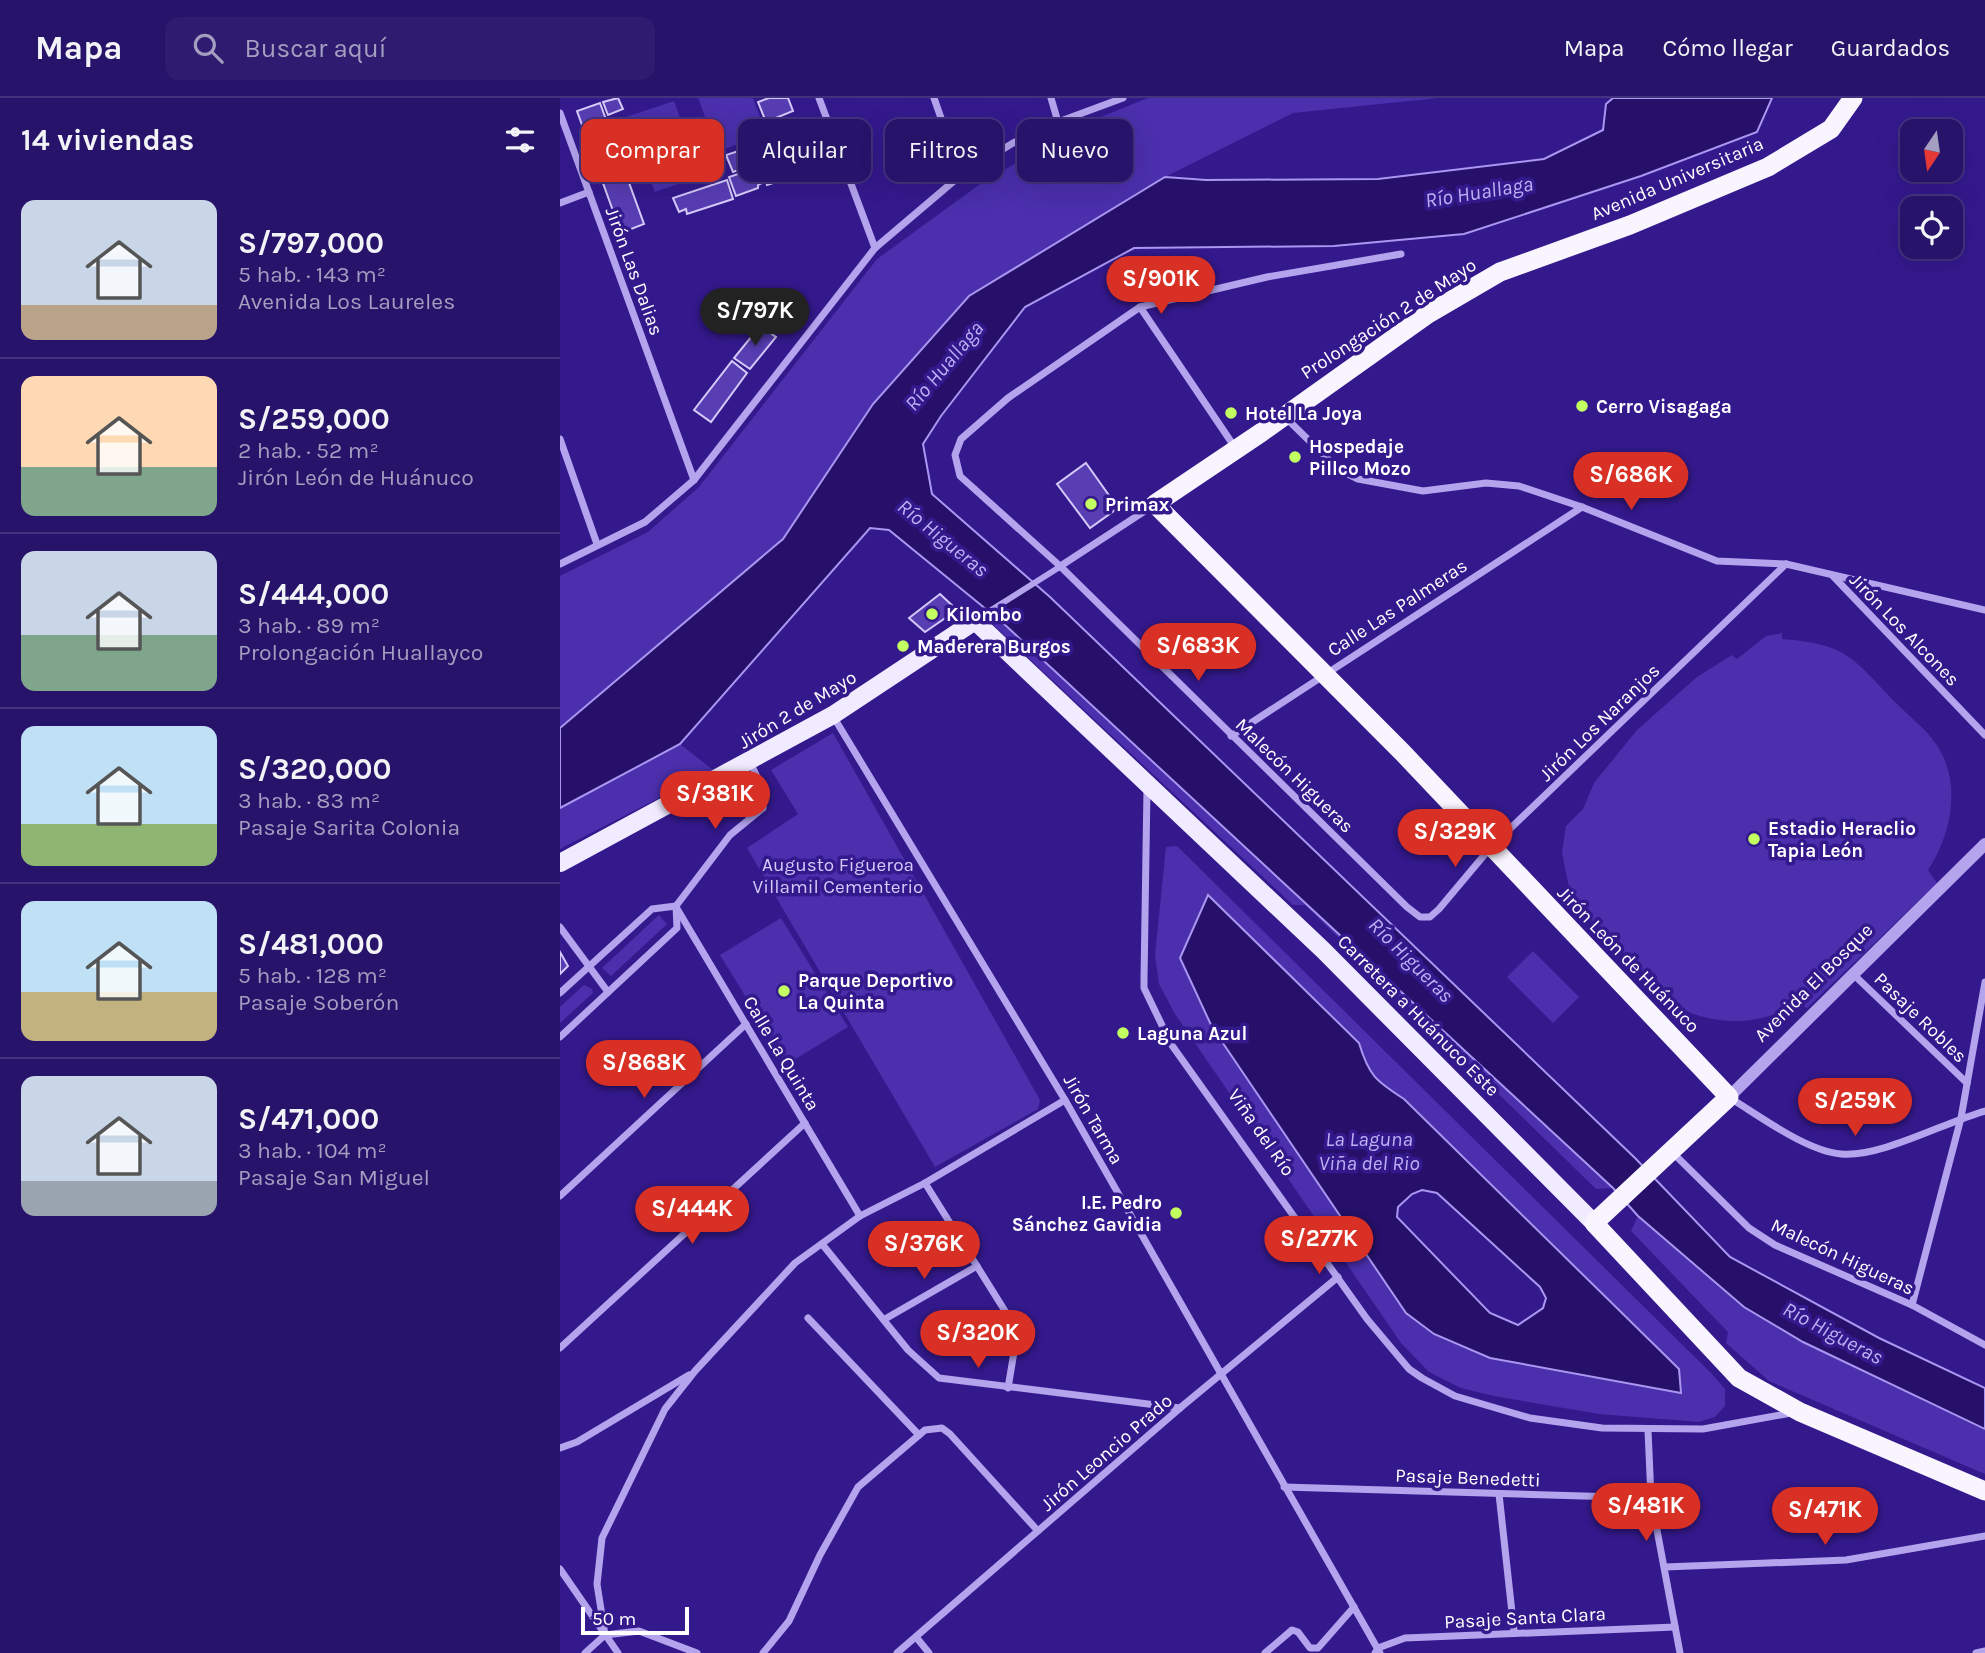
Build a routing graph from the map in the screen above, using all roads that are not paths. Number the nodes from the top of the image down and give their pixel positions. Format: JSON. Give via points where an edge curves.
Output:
{"nodes":[{"id":1,"x":819,"y":98,"type":"edge"},
{"id":2,"x":934,"y":98,"type":"edge"},
{"id":3,"x":1051,"y":98,"type":"edge"},
{"id":4,"x":1123,"y":98,"type":"edge"},
{"id":5,"x":1853,"y":98,"type":"edge"},
{"id":6,"x":560,"y":113,"type":"edge"},
{"id":7,"x":941,"y":119,"type":"edge"},
{"id":8,"x":1057,"y":119,"type":"edge"},
{"id":9,"x":1066,"y":119,"type":"edge"},
{"id":10,"x":953,"y":182,"type":"edge"},
{"id":11,"x":589,"y":192,"type":"junction"},
{"id":12,"x":560,"y":203,"type":"edge"},
{"id":13,"x":875,"y":248,"type":"junction"},
{"id":14,"x":1401,"y":254,"type":"dead end"},
{"id":15,"x":1500,"y":272,"type":"joint"},
{"id":16,"x":1140,"y":307,"type":"junction"},
{"id":17,"x":1283,"y":415,"type":"junction"},
{"id":18,"x":560,"y":439,"type":"edge"},
{"id":19,"x":1236,"y":450,"type":"junction"},
{"id":20,"x":694,"y":480,"type":"junction"},
{"id":21,"x":1155,"y":504,"type":"junction"},
{"id":22,"x":1582,"y":507,"type":"junction"},
{"id":23,"x":597,"y":544,"type":"junction"},
{"id":24,"x":569,"y":558,"type":"junction"},
{"id":25,"x":560,"y":559,"type":"edge"},
{"id":26,"x":560,"y":564,"type":"edge"},
{"id":27,"x":1786,"y":564,"type":"junction"},
{"id":28,"x":1058,"y":568,"type":"junction"},
{"id":29,"x":1832,"y":576,"type":"junction"},
{"id":30,"x":1985,"y":610,"type":"edge"},
{"id":31,"x":981,"y":617,"type":"junction"},
{"id":32,"x":1325,"y":673,"type":"junction"},
{"id":33,"x":833,"y":715,"type":"junction"},
{"id":34,"x":1985,"y":735,"type":"edge"},
{"id":35,"x":1231,"y":736,"type":"junction"},
{"id":36,"x":750,"y":761,"type":"junction"},
{"id":37,"x":1147,"y":785,"type":"junction"},
{"id":38,"x":1985,"y":844,"type":"edge"},
{"id":39,"x":1491,"y":847,"type":"junction"},
{"id":40,"x":560,"y":863,"type":"edge"},
{"id":41,"x":676,"y":906,"type":"junction"},
{"id":42,"x":1439,"y":909,"type":"joint"},
{"id":43,"x":560,"y":927,"type":"edge"},
{"id":44,"x":589,"y":967,"type":"junction"},
{"id":45,"x":1853,"y":974,"type":"junction"},
{"id":46,"x":1985,"y":982,"type":"edge"},
{"id":47,"x":608,"y":992,"type":"junction"},
{"id":48,"x":560,"y":993,"type":"edge"},
{"id":49,"x":746,"y":1024,"type":"junction"},
{"id":50,"x":560,"y":1037,"type":"edge"},
{"id":51,"x":1967,"y":1083,"type":"junction"},
{"id":52,"x":1729,"y":1097,"type":"junction"},
{"id":53,"x":1065,"y":1100,"type":"junction"},
{"id":54,"x":1985,"y":1111,"type":"edge"},
{"id":55,"x":1961,"y":1118,"type":"junction"},
{"id":56,"x":805,"y":1123,"type":"junction"},
{"id":57,"x":1664,"y":1155,"type":"junction"},
{"id":58,"x":925,"y":1183,"type":"junction"},
{"id":59,"x":560,"y":1196,"type":"edge"},
{"id":60,"x":860,"y":1216,"type":"junction"},
{"id":61,"x":1594,"y":1223,"type":"junction"},
{"id":62,"x":822,"y":1244,"type":"junction"},
{"id":63,"x":977,"y":1266,"type":"junction"},
{"id":64,"x":1338,"y":1277,"type":"junction"},
{"id":65,"x":1912,"y":1305,"type":"junction"},
{"id":66,"x":808,"y":1318,"type":"dead end"},
{"id":67,"x":885,"y":1319,"type":"junction"},
{"id":68,"x":1985,"y":1334,"type":"edge"},
{"id":69,"x":1983,"y":1344,"type":"edge"},
{"id":70,"x":560,"y":1348,"type":"edge"},
{"id":71,"x":695,"y":1371,"type":"junction"},
{"id":72,"x":1221,"y":1373,"type":"junction"},
{"id":73,"x":1008,"y":1388,"type":"junction"},
{"id":74,"x":1180,"y":1408,"type":"junction"},
{"id":75,"x":1800,"y":1412,"type":"junction"},
{"id":76,"x":1648,"y":1430,"type":"junction"},
{"id":77,"x":919,"y":1435,"type":"junction"},
{"id":78,"x":560,"y":1448,"type":"edge"},
{"id":79,"x":1284,"y":1487,"type":"junction"},
{"id":80,"x":1985,"y":1491,"type":"edge"},
{"id":81,"x":1499,"y":1494,"type":"junction"},
{"id":82,"x":1651,"y":1498,"type":"junction"},
{"id":83,"x":1038,"y":1531,"type":"junction"},
{"id":84,"x":1985,"y":1536,"type":"edge"},
{"id":85,"x":1665,"y":1567,"type":"junction"},
{"id":86,"x":560,"y":1569,"type":"edge"},
{"id":87,"x":1354,"y":1607,"type":"junction"},
{"id":88,"x":1675,"y":1627,"type":"junction"},
{"id":89,"x":1514,"y":1632,"type":"junction"},
{"id":90,"x":606,"y":1635,"type":"junction"},
{"id":91,"x":916,"y":1637,"type":"junction"},
{"id":92,"x":1378,"y":1651,"type":"edge"},
{"id":93,"x":1985,"y":1651,"type":"edge"},
{"id":94,"x":585,"y":1653,"type":"edge"},
{"id":95,"x":618,"y":1653,"type":"edge"},
{"id":96,"x":697,"y":1653,"type":"edge"},
{"id":97,"x":763,"y":1653,"type":"edge"},
{"id":98,"x":897,"y":1653,"type":"edge"},
{"id":99,"x":929,"y":1653,"type":"edge"},
{"id":100,"x":1265,"y":1653,"type":"edge"},
{"id":101,"x":1680,"y":1653,"type":"edge"},
{"id":102,"x":1976,"y":1653,"type":"edge"}],
"edges":[{"from":1,"to":13,"type":"street"},
{"from":2,"to":7,"type":"street"},
{"from":3,"to":8,"type":"street"},
{"from":4,"to":9,"type":"street"},
{"from":5,"to":15,"type":"highway","name":"Avenida Universitaria","via":[[1830,129],[1768,167],[1630,225]]},
{"from":6,"to":11,"type":"street","name":"Jirón Las Dalias"},
{"from":10,"to":13,"type":"street"},
{"from":11,"to":12,"type":"street"},
{"from":11,"to":20,"type":"street","name":"Jirón Las Dalias"},
{"from":13,"to":20,"type":"street"},
{"from":14,"to":16,"type":"street","via":[[1267,277]]},
{"from":15,"to":17,"type":"highway","name":"Prolongación 2 de Mayo","via":[[1428,314]]},
{"from":16,"to":19,"type":"street"},
{"from":16,"to":28,"type":"street","name":"Malecón Higueras","via":[[1008,398],[961,439],[955,462],[960,476]]},
{"from":17,"to":19,"type":"highway","name":"Prolongación 2 de Mayo"},
{"from":17,"to":22,"type":"street","via":[[1338,469],[1358,479],[1423,491],[1486,483],[1519,486]]},
{"from":18,"to":23,"type":"street"},
{"from":19,"to":21,"type":"highway","name":"Prolongación 2 de Mayo"},
{"from":20,"to":23,"type":"street","via":[[645,522]]},
{"from":21,"to":28,"type":"street","name":"Prolongación 2 de Mayo"},
{"from":21,"to":32,"type":"highway","name":"Jirón León de Huánuco"},
{"from":22,"to":27,"type":"street","via":[[1717,561]]},
{"from":22,"to":32,"type":"street","name":"Calle Las Palmeras"},
{"from":23,"to":24,"type":"street"},
{"from":24,"to":25,"type":"street"},
{"from":24,"to":26,"type":"street"},
{"from":27,"to":29,"type":"street"},
{"from":27,"to":39,"type":"street","name":"Jirón Los Naranjos"},
{"from":28,"to":31,"type":"street"},
{"from":28,"to":35,"type":"street","name":"Malecón Higueras"},
{"from":29,"to":30,"type":"street"},
{"from":29,"to":34,"type":"street","name":"Jirón Los Alcones"},
{"from":31,"to":33,"type":"main road","name":"Jirón 2 de Mayo"},
{"from":31,"to":37,"type":"main road","name":"Carretera a Huánuco Este"},
{"from":32,"to":35,"type":"street","name":"Calle Las Palmeras"},
{"from":32,"to":39,"type":"highway","name":"Jirón León de Huánuco"},
{"from":33,"to":36,"type":"main road","name":"Jirón 2 de Mayo"},
{"from":33,"to":53,"type":"street","name":"Jirón Tarma"},
{"from":35,"to":42,"type":"street","name":"Malecón Higueras","via":[[1407,907],[1420,917],[1430,917]]},
{"from":36,"to":40,"type":"main road","name":"Jirón 2 de Mayo"},
{"from":36,"to":41,"type":"street","via":[[764,792],[763,808],[730,835]]},
{"from":37,"to":61,"type":"main road","name":"Carretera a Huánuco Este","via":[[1323,950]]},
{"from":37,"to":64,"type":"street","name":"Viña del Río","via":[[1144,988],[1171,1044]]},
{"from":38,"to":45,"type":"street","name":"Avenida El Bosque"},
{"from":39,"to":42,"type":"street","name":"Jirón Los Naranjos"},
{"from":39,"to":52,"type":"highway","name":"Jirón León de Huánuco"},
{"from":41,"to":44,"type":"street","via":[[652,909]]},
{"from":41,"to":47,"type":"street","via":[[677,929]]},
{"from":41,"to":49,"type":"street","name":"Calle La Quinta"},
{"from":43,"to":44,"type":"street"},
{"from":44,"to":47,"type":"street"},
{"from":44,"to":48,"type":"street"},
{"from":45,"to":51,"type":"street","name":"Pasaje Robles"},
{"from":45,"to":52,"type":"street","name":"Avenida El Bosque"},
{"from":46,"to":51,"type":"street"},
{"from":47,"to":50,"type":"street"},
{"from":49,"to":56,"type":"street","name":"Calle La Quinta"},
{"from":49,"to":59,"type":"street"},
{"from":51,"to":55,"type":"street"},
{"from":52,"to":55,"type":"street","name":"Jirón León de Huánuco","via":[[1809,1144],[1841,1154],[1874,1150]]},
{"from":52,"to":57,"type":"highway","name":"Avenida El Bosque"},
{"from":53,"to":58,"type":"street"},
{"from":53,"to":72,"type":"street","name":"Jirón Tarma"},
{"from":54,"to":55,"type":"street","name":"Jirón León de Huánuco"},
{"from":55,"to":65,"type":"street"},
{"from":56,"to":60,"type":"street","name":"Calle La Quinta"},
{"from":56,"to":70,"type":"street"},
{"from":57,"to":61,"type":"highway","name":"Avenida El Bosque"},
{"from":57,"to":65,"type":"street","name":"Malecón Higueras","via":[[1775,1245]]},
{"from":58,"to":60,"type":"street"},
{"from":58,"to":63,"type":"street"},
{"from":60,"to":62,"type":"street"},
{"from":61,"to":75,"type":"highway","name":"Carretera a Huánuco Este","via":[[1739,1378]]},
{"from":62,"to":67,"type":"street"},
{"from":62,"to":71,"type":"street","via":[[795,1263]]},
{"from":63,"to":67,"type":"street"},
{"from":63,"to":73,"type":"street","via":[[1017,1334]]},
{"from":64,"to":72,"type":"street","name":"Jirón Leoncio Prado"},
{"from":64,"to":76,"type":"street","name":"Viña del Río","via":[[1409,1369],[1455,1396],[1530,1418]]},
{"from":65,"to":69,"type":"street","name":"Malecón Higueras"},
{"from":66,"to":77,"type":"street"},
{"from":67,"to":73,"type":"street","via":[[908,1350],[939,1378]]},
{"from":68,"to":69,"type":"street"},
{"from":71,"to":78,"type":"street"},
{"from":71,"to":90,"type":"street","via":[[665,1409],[603,1538],[597,1584]]},
{"from":72,"to":74,"type":"street","name":"Jirón Leoncio Prado"},
{"from":72,"to":79,"type":"street","name":"Jirón Tarma"},
{"from":73,"to":74,"type":"street"},
{"from":74,"to":83,"type":"street","name":"Jirón Leoncio Prado"},
{"from":75,"to":76,"type":"street","name":"Viña del Río","via":[[1703,1429]]},
{"from":75,"to":80,"type":"highway","name":"Carretera a Huánuco Este"},
{"from":76,"to":82,"type":"street"},
{"from":77,"to":83,"type":"street","via":[[933,1428],[950,1434]]},
{"from":77,"to":97,"type":"street","via":[[858,1487],[789,1621]]},
{"from":79,"to":81,"type":"street","name":"Pasaje Benedetti"},
{"from":79,"to":87,"type":"street","name":"Jirón Tarma"},
{"from":81,"to":82,"type":"street","name":"Pasaje Benedetti"},
{"from":81,"to":89,"type":"street"},
{"from":82,"to":85,"type":"street"},
{"from":83,"to":91,"type":"street","name":"Jirón Leoncio Prado"},
{"from":84,"to":85,"type":"street","via":[[1846,1560]]},
{"from":85,"to":88,"type":"street"},
{"from":86,"to":90,"type":"street"},
{"from":87,"to":92,"type":"street","name":"Jirón Tarma"},
{"from":87,"to":100,"type":"street","via":[[1318,1648],[1310,1648],[1292,1630]]},
{"from":88,"to":89,"type":"street","name":"Pasaje Santa Clara"},
{"from":88,"to":101,"type":"street"},
{"from":89,"to":92,"type":"street","name":"Pasaje Santa Clara","via":[[1405,1638]]},
{"from":90,"to":94,"type":"street"},
{"from":90,"to":95,"type":"street"},
{"from":90,"to":96,"type":"street","via":[[639,1631]]},
{"from":91,"to":98,"type":"street","name":"Jirón Leoncio Prado"},
{"from":91,"to":99,"type":"street"},
{"from":93,"to":102,"type":"street"}]}
